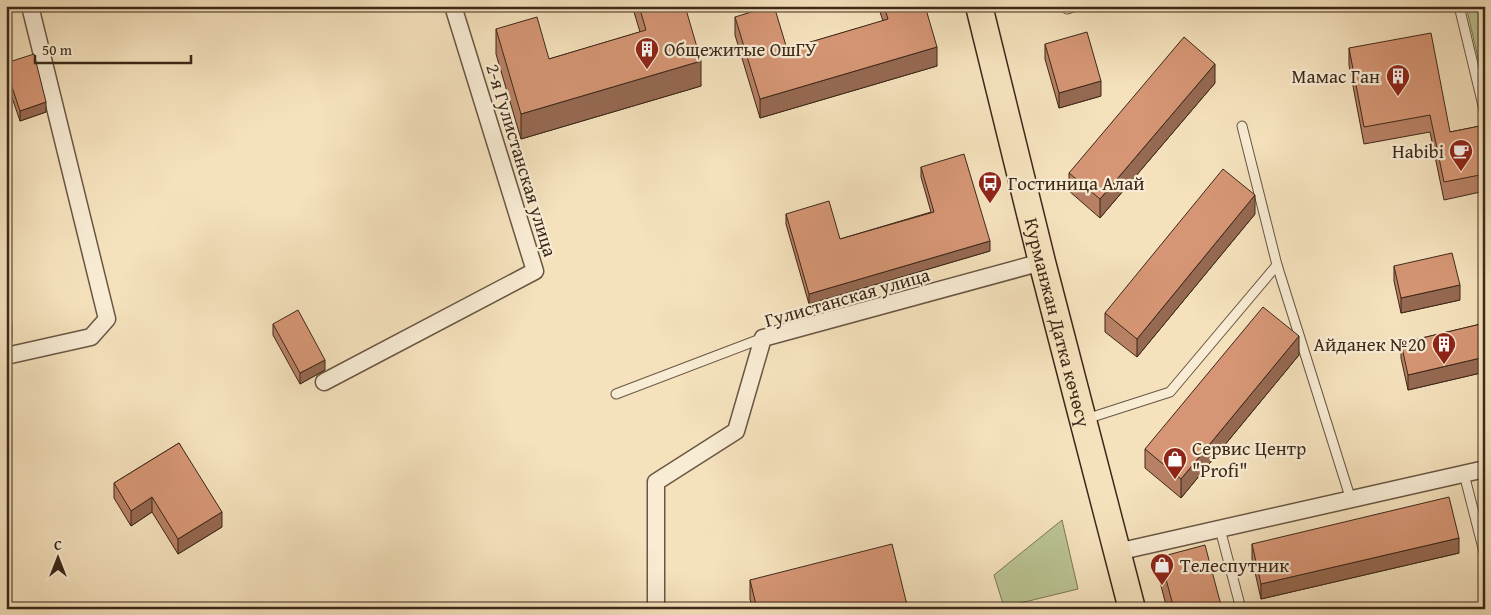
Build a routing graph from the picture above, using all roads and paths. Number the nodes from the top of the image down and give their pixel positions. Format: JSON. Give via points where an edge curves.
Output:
{"nodes":[{"id":1,"x":30,"y":6,"type":"edge"},
{"id":2,"x":453,"y":6,"type":"edge"},
{"id":3,"x":980,"y":6,"type":"edge"},
{"id":4,"x":1077,"y":6,"type":"edge"},
{"id":5,"x":1459,"y":6,"type":"edge"},
{"id":6,"x":1067,"y":9,"type":"dead end"},
{"id":7,"x":1485,"y":114,"type":"edge"},
{"id":8,"x":1242,"y":126,"type":"dead end"},
{"id":9,"x":1042,"y":262,"type":"junction"},
{"id":10,"x":1278,"y":265,"type":"junction"},
{"id":11,"x":763,"y":338,"type":"junction"},
{"id":12,"x":6,"y":356,"type":"edge"},
{"id":13,"x":324,"y":382,"type":"dead end"},
{"id":14,"x":616,"y":394,"type":"dead end"},
{"id":15,"x":1083,"y":420,"type":"junction"},
{"id":16,"x":1485,"y":469,"type":"edge"},
{"id":17,"x":1464,"y":474,"type":"junction"},
{"id":18,"x":1351,"y":500,"type":"junction"},
{"id":19,"x":1220,"y":529,"type":"junction"},
{"id":20,"x":1116,"y":552,"type":"junction"},
{"id":21,"x":1485,"y":556,"type":"edge"},
{"id":22,"x":656,"y":609,"type":"edge"},
{"id":23,"x":1132,"y":609,"type":"edge"},
{"id":24,"x":1241,"y":609,"type":"edge"}],
"edges":[{"from":1,"to":12,"type":"street","via":[[107,319],[91,337]]},
{"from":2,"to":13,"type":"street","name":"2-я Гулистанская улица","via":[[535,271]]},
{"from":3,"to":9,"type":"main road","name":"Курманжан Датка көчөсү"},
{"from":4,"to":6,"type":"lane"},
{"from":5,"to":7,"type":"lane"},
{"from":8,"to":10,"type":"lane"},
{"from":9,"to":11,"type":"street","name":"Гулистанская улица"},
{"from":9,"to":15,"type":"main road","name":"Курманжан Датка көчөсү"},
{"from":10,"to":15,"type":"lane","via":[[1170,392]]},
{"from":10,"to":18,"type":"lane"},
{"from":11,"to":14,"type":"lane"},
{"from":11,"to":22,"type":"street","name":"Гулистанская улица","via":[[736,431],[656,482]]},
{"from":15,"to":20,"type":"main road","name":"Курманжан Датка көчөсү"},
{"from":16,"to":17,"type":"street"},
{"from":17,"to":18,"type":"street"},
{"from":17,"to":21,"type":"lane"},
{"from":18,"to":19,"type":"street"},
{"from":19,"to":20,"type":"street"},
{"from":19,"to":24,"type":"lane"},
{"from":20,"to":23,"type":"main road","name":"Курманжан Датка көчөсү"}]}
